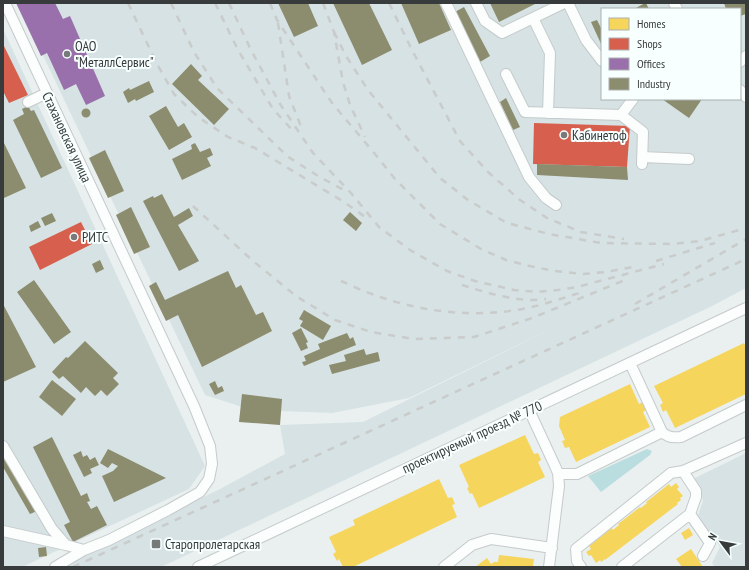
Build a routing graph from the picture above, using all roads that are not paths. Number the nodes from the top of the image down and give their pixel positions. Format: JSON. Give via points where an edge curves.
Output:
{"nodes":[{"id":1,"x":5,"y":3,"type":"edge"},
{"id":2,"x":446,"y":3,"type":"edge"},
{"id":3,"x":476,"y":3,"type":"edge"},
{"id":4,"x":564,"y":3,"type":"edge"},
{"id":5,"x":568,"y":3,"type":"edge"},
{"id":6,"x":553,"y":6,"type":"edge"},
{"id":7,"x":533,"y":18,"type":"junction"},
{"id":8,"x":601,"y":61,"type":"edge"},
{"id":9,"x":506,"y":74,"type":"dead end"},
{"id":10,"x":47,"y":92,"type":"junction"},
{"id":11,"x":632,"y":100,"type":"edge"},
{"id":12,"x":28,"y":102,"type":"dead end"},
{"id":13,"x":548,"y":113,"type":"junction"},
{"id":14,"x":621,"y":115,"type":"junction"},
{"id":15,"x":689,"y":159,"type":"dead end"},
{"id":16,"x":556,"y":205,"type":"dead end"},
{"id":17,"x":745,"y":312,"type":"edge"},
{"id":18,"x":630,"y":363,"type":"junction"},
{"id":19,"x":746,"y":405,"type":"edge"},
{"id":20,"x":529,"y":410,"type":"junction"},
{"id":21,"x":662,"y":432,"type":"junction"},
{"id":22,"x":746,"y":443,"type":"edge"},
{"id":23,"x":3,"y":446,"type":"edge"},
{"id":24,"x":683,"y":472,"type":"junction"},
{"id":25,"x":558,"y":474,"type":"junction"},
{"id":26,"x":690,"y":514,"type":"junction"},
{"id":27,"x":3,"y":531,"type":"edge"},
{"id":28,"x":66,"y":545,"type":"junction"},
{"id":29,"x":552,"y":548,"type":"junction"},
{"id":30,"x":84,"y":550,"type":"junction"},
{"id":31,"x":703,"y":556,"type":"dead end"},
{"id":32,"x":201,"y":566,"type":"edge"},
{"id":33,"x":55,"y":567,"type":"edge"},
{"id":34,"x":444,"y":567,"type":"edge"},
{"id":35,"x":549,"y":567,"type":"edge"},
{"id":36,"x":581,"y":567,"type":"edge"},
{"id":37,"x":622,"y":567,"type":"edge"}],
"edges":[{"from":1,"to":10,"type":"street","name":"Стахановская улица"},
{"from":2,"to":16,"type":"street","via":[[529,177],[546,198]]},
{"from":3,"to":7,"type":"street","via":[[485,21],[502,33]]},
{"from":4,"to":6,"type":"street"},
{"from":5,"to":8,"type":"street","via":[[586,40]]},
{"from":6,"to":7,"type":"street"},
{"from":7,"to":13,"type":"street","via":[[550,53]]},
{"from":9,"to":13,"type":"street","via":[[525,112]]},
{"from":10,"to":12,"type":"street"},
{"from":10,"to":30,"type":"street","name":"Стахановская улица","via":[[194,406],[210,446],[212,464],[209,478],[200,492],[109,540]]},
{"from":11,"to":14,"type":"street"},
{"from":13,"to":14,"type":"street"},
{"from":14,"to":15,"type":"street","via":[[643,132],[642,161]]},
{"from":17,"to":18,"type":"street","name":"проектируемый проезд № 770"},
{"from":18,"to":20,"type":"street","name":"проектируемый проезд № 770"},
{"from":18,"to":21,"type":"street"},
{"from":19,"to":21,"type":"street","via":[[680,437],[665,435]]},
{"from":20,"to":25,"type":"street"},
{"from":20,"to":32,"type":"street","name":"проектируемый проезд № 770"},
{"from":21,"to":25,"type":"street","via":[[577,474]]},
{"from":22,"to":24,"type":"street"},
{"from":23,"to":28,"type":"street","via":[[52,529]]},
{"from":24,"to":26,"type":"street","via":[[696,491]]},
{"from":24,"to":36,"type":"street","via":[[671,473],[576,549],[577,561]]},
{"from":25,"to":29,"type":"street"},
{"from":26,"to":31,"type":"street","via":[[710,543]]},
{"from":26,"to":37,"type":"street"},
{"from":27,"to":28,"type":"street"},
{"from":28,"to":30,"type":"street"},
{"from":29,"to":34,"type":"street","via":[[491,539],[472,545]]},
{"from":29,"to":35,"type":"street"},
{"from":30,"to":33,"type":"street","name":"Стахановская улица"}]}
